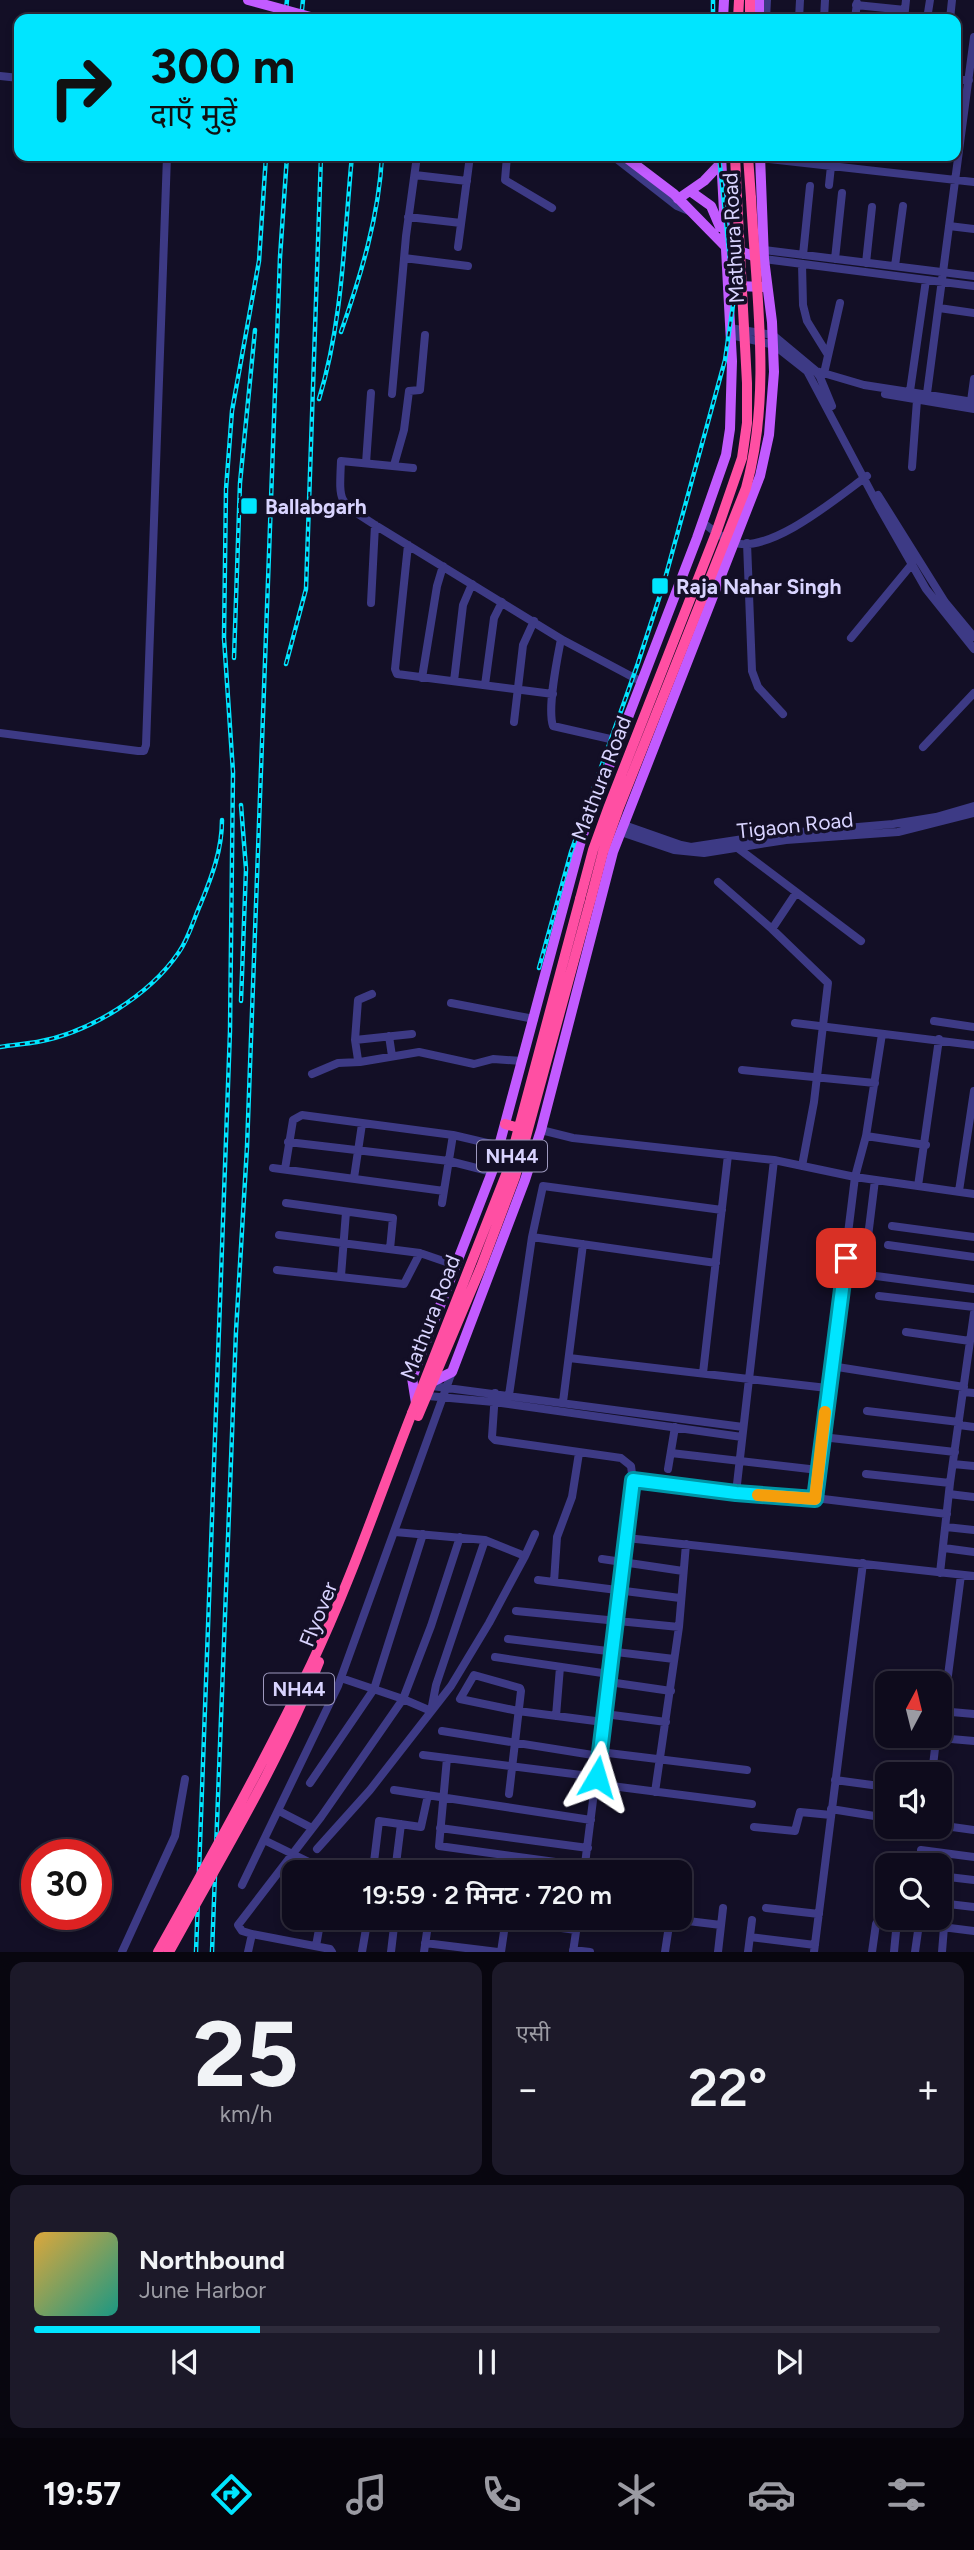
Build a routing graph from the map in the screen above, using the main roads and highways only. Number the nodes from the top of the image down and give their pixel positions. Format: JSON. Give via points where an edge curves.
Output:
{"nodes":[{"id":1,"x":248,"y":0,"type":"edge"},
{"id":2,"x":300,"y":14,"type":"edge"},
{"id":3,"x":630,"y":161,"type":"edge"},
{"id":4,"x":720,"y":161,"type":"edge"},
{"id":5,"x":721,"y":161,"type":"edge"},
{"id":6,"x":735,"y":161,"type":"edge"},
{"id":7,"x":755,"y":161,"type":"edge"},
{"id":8,"x":757,"y":161,"type":"edge"},
{"id":9,"x":690,"y":191,"type":"junction"},
{"id":10,"x":676,"y":197,"type":"junction"},
{"id":11,"x":723,"y":215,"type":"junction"},
{"id":12,"x":762,"y":215,"type":"junction"},
{"id":13,"x":722,"y":241,"type":"junction"},
{"id":14,"x":764,"y":255,"type":"junction"},
{"id":15,"x":768,"y":288,"type":"junction"},
{"id":16,"x":728,"y":289,"type":"junction"},
{"id":17,"x":586,"y":899,"type":"junction"},
{"id":18,"x":505,"y":1124,"type":"junction"},
{"id":19,"x":523,"y":1130,"type":"junction"},
{"id":20,"x":541,"y":1130,"type":"junction"},
{"id":21,"x":513,"y":1196,"type":"junction"},
{"id":22,"x":432,"y":1388,"type":"junction"},
{"id":23,"x":416,"y":1411,"type":"junction"},
{"id":24,"x":158,"y":1951,"type":"edge"},
{"id":25,"x":169,"y":1951,"type":"edge"}],
"edges":[{"from":1,"to":2,"type":"main road","bridge":true},
{"from":3,"to":10,"type":"main road"},
{"from":4,"to":9,"type":"main road"},
{"from":5,"to":11,"type":"main road"},
{"from":6,"to":17,"type":"highway","name":"Mathura Road","number":"NH44","bridge":true,"via":[[747,383],[742,457],[593,850]]},
{"from":7,"to":17,"type":"highway","name":"Mathura Road","number":"NH44","bridge":true,"via":[[751,198],[760,372],[755,454],[746,488]]},
{"from":8,"to":12,"type":"main road"},
{"from":9,"to":10,"type":"main road"},
{"from":9,"to":13,"type":"main road","via":[[711,206]]},
{"from":10,"to":13,"type":"main road"},
{"from":11,"to":12,"type":"main road","via":[[742,220]]},
{"from":11,"to":13,"type":"main road"},
{"from":12,"to":14,"type":"main road"},
{"from":13,"to":14,"type":"main road","via":[[732,250]]},
{"from":13,"to":16,"type":"main road"},
{"from":14,"to":15,"type":"main road"},
{"from":15,"to":16,"type":"main road"},
{"from":15,"to":20,"type":"main road","via":[[774,372],[760,476],[623,828]]},
{"from":16,"to":18,"type":"main road","via":[[730,429],[722,470],[582,837]]},
{"from":17,"to":19,"type":"highway","name":"Mathura Road","number":"NH44"},
{"from":18,"to":19,"type":"highway"},
{"from":18,"to":23,"type":"main road","via":[[492,1172],[412,1378]]},
{"from":19,"to":20,"type":"highway"},
{"from":19,"to":21,"type":"highway","name":"Mathura Road","number":"NH44"},
{"from":19,"to":23,"type":"highway","name":"Mathura Road","number":"NH44"},
{"from":20,"to":21,"type":"main road","via":[[525,1180]]},
{"from":21,"to":22,"type":"highway","name":"Mathura Road","number":"NH44"},
{"from":21,"to":22,"type":"main road","via":[[452,1372]]},
{"from":22,"to":23,"type":"highway","name":"Flyover","number":"NH44"},
{"from":23,"to":24,"type":"highway","name":"Flyover","number":"NH44","bridge":true,"via":[[312,1662],[267,1755]]},
{"from":23,"to":25,"type":"highway","name":"Flyover","number":"NH44","bridge":true,"via":[[304,1699]]}]}
